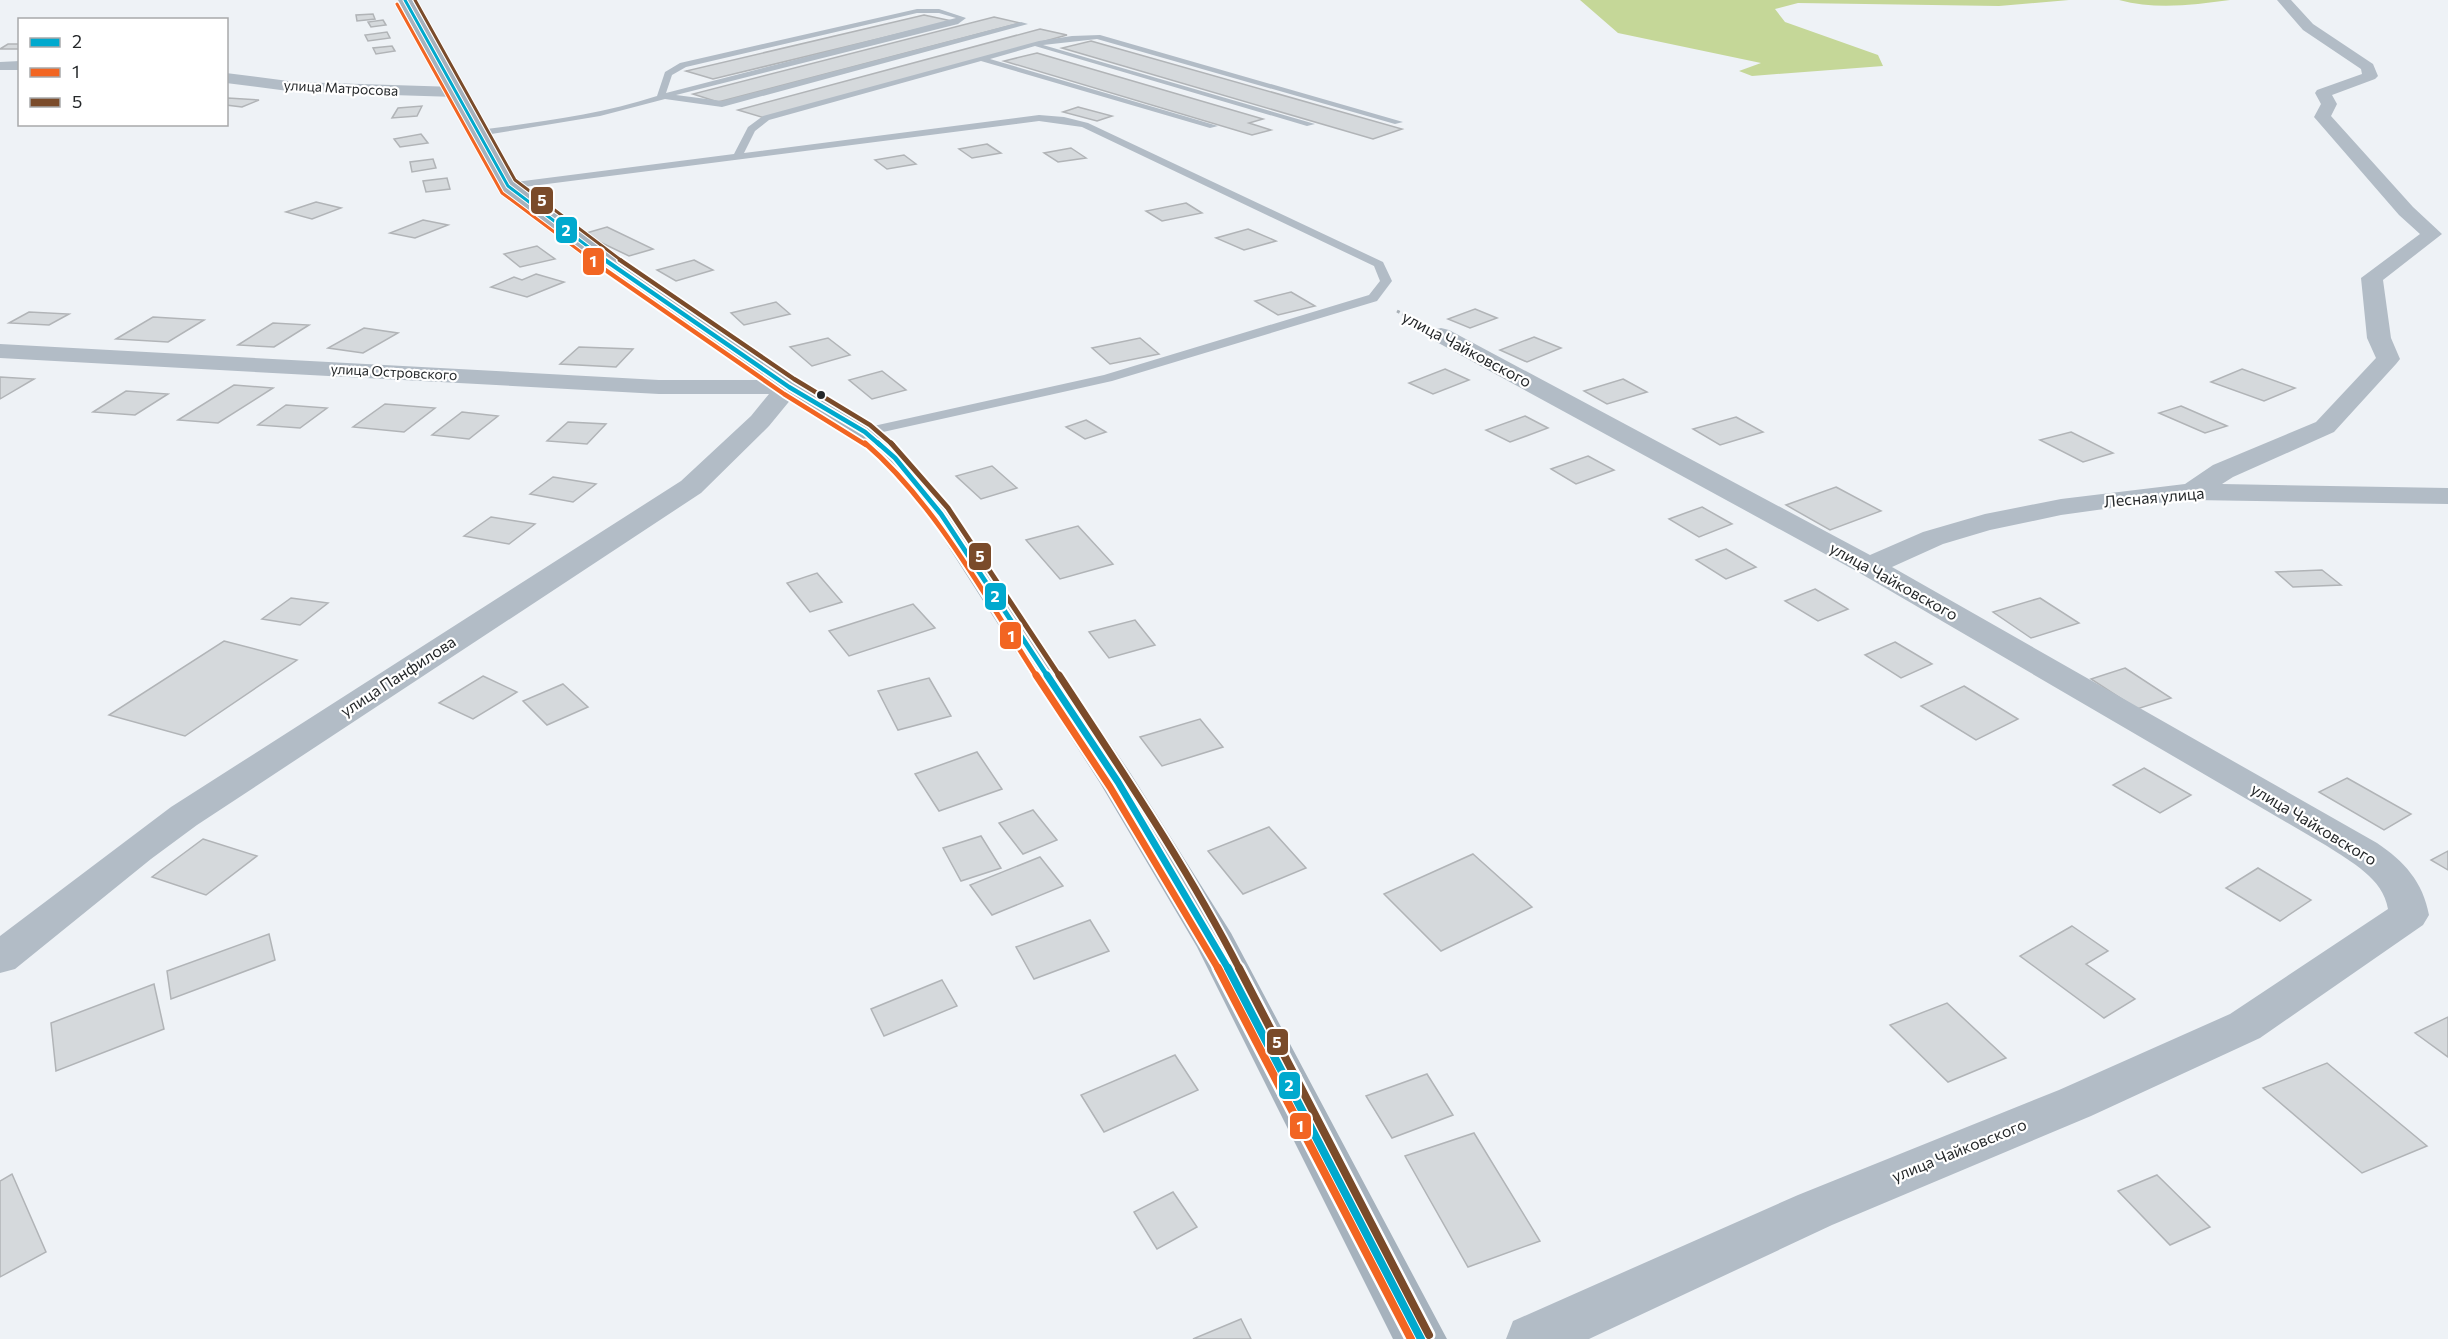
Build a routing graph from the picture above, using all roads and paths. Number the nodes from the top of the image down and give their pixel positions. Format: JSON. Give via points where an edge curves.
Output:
{"nodes":[{"id":1,"x":405,"y":0,"type":"edge"},
{"id":2,"x":2284,"y":0,"type":"edge"},
{"id":3,"x":1024,"y":24,"type":"dead end"},
{"id":4,"x":1035,"y":44,"type":"junction"},
{"id":5,"x":981,"y":59,"type":"junction"},
{"id":6,"x":18,"y":65,"type":"edge"},
{"id":7,"x":0,"y":66,"type":"edge"},
{"id":8,"x":228,"y":78,"type":"edge"},
{"id":9,"x":456,"y":92,"type":"junction"},
{"id":10,"x":662,"y":96,"type":"junction"},
{"id":11,"x":1398,"y":122,"type":"dead end"},
{"id":12,"x":1310,"y":124,"type":"dead end"},
{"id":13,"x":1213,"y":126,"type":"dead end"},
{"id":14,"x":479,"y":133,"type":"junction"},
{"id":15,"x":738,"y":156,"type":"junction"},
{"id":16,"x":508,"y":186,"type":"junction"},
{"id":17,"x":1372,"y":298,"type":"junction"},
{"id":18,"x":1441,"y":335,"type":"joint"},
{"id":19,"x":0,"y":351,"type":"edge"},
{"id":20,"x":789,"y":387,"type":"junction"},
{"id":21,"x":865,"y":432,"type":"junction"},
{"id":22,"x":2192,"y":492,"type":"junction"},
{"id":23,"x":2448,"y":496,"type":"edge"},
{"id":24,"x":1869,"y":566,"type":"junction"},
{"id":25,"x":0,"y":958,"type":"edge"},
{"id":26,"x":1421,"y":1339,"type":"edge"},
{"id":27,"x":1532,"y":1339,"type":"edge"}],
"edges":[{"from":1,"to":9,"type":"street"},
{"from":2,"to":22,"type":"street","via":[[2308,27],[2368,67],[2370,75],[2323,93],[2329,104],[2322,117],[2406,212],[2432,234],[2372,278],[2379,338],[2388,359],[2325,427],[2223,471]]},
{"from":3,"to":10,"type":"lane","via":[[722,104]]},
{"from":4,"to":5,"type":"lane"},
{"from":4,"to":11,"type":"lane","via":[[1097,37]]},
{"from":4,"to":12,"type":"lane"},
{"from":5,"to":13,"type":"lane"},
{"from":5,"to":15,"type":"lane","via":[[766,118],[749,131]]},
{"from":6,"to":7,"type":"street"},
{"from":8,"to":9,"type":"street","name":"улица Матросова","via":[[296,87]]},
{"from":9,"to":14,"type":"street"},
{"from":10,"to":10,"type":"lane","via":[[955,22],[963,18],[916,10],[683,65],[668,74]]},
{"from":10,"to":14,"type":"lane","via":[[587,117]]},
{"from":14,"to":16,"type":"street"},
{"from":15,"to":16,"type":"lane"},
{"from":15,"to":17,"type":"lane","via":[[1039,118],[1075,122],[1379,264],[1386,281]]},
{"from":16,"to":20,"type":"street","via":[[622,272]]},
{"from":17,"to":18,"type":"path","name":"улица Чайковского"},
{"from":17,"to":21,"type":"lane","via":[[1107,378]]},
{"from":18,"to":24,"type":"street","name":"улица Чайковского"},
{"from":19,"to":20,"type":"street","name":"улица Островского","via":[[659,387]]},
{"from":20,"to":21,"type":"street"},
{"from":20,"to":25,"type":"street","name":"улица Панфилова","via":[[691,487],[184,816]]},
{"from":21,"to":26,"type":"street","via":[[895,458],[941,514],[1118,782],[1216,944]]},
{"from":22,"to":23,"type":"street","name":"Лесная улица"},
{"from":22,"to":24,"type":"street","name":"Лесная улица","via":[[2133,496],[1985,523],[1933,538]]},
{"from":24,"to":27,"type":"street","name":"улица Чайковского","via":[[2340,837],[2386,868],[2401,886],[2409,915],[2245,1026],[2074,1103],[1815,1210]]}]}
